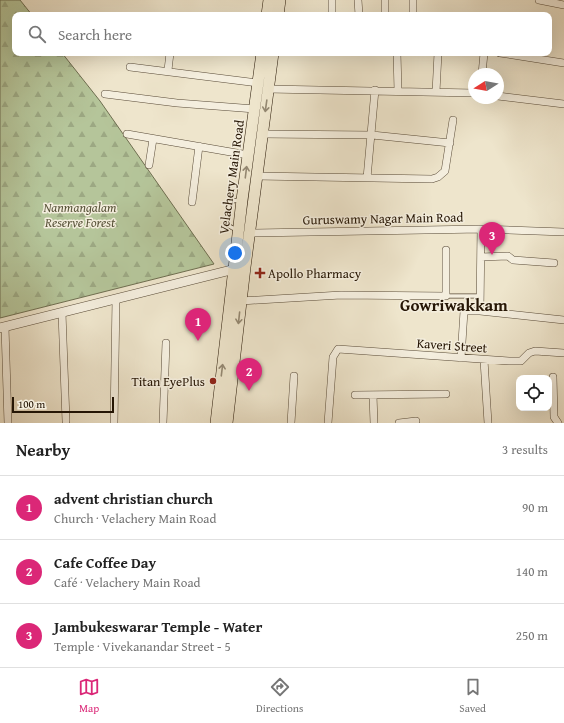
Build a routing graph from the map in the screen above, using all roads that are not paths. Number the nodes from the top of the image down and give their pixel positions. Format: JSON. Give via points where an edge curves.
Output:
{"nodes":[{"id":1,"x":269,"y":0,"type":"edge"},
{"id":2,"x":280,"y":0,"type":"edge"},
{"id":3,"x":332,"y":0,"type":"edge"},
{"id":4,"x":358,"y":0,"type":"edge"},
{"id":5,"x":385,"y":0,"type":"edge"},
{"id":6,"x":413,"y":0,"type":"edge"},
{"id":7,"x":539,"y":0,"type":"edge"},
{"id":8,"x":564,"y":6,"type":"edge"},
{"id":9,"x":267,"y":12,"type":"edge"},
{"id":10,"x":278,"y":12,"type":"edge"},
{"id":11,"x":332,"y":12,"type":"edge"},
{"id":12,"x":359,"y":12,"type":"edge"},
{"id":13,"x":385,"y":12,"type":"edge"},
{"id":14,"x":413,"y":12,"type":"edge"},
{"id":15,"x":170,"y":56,"type":"edge"},
{"id":16,"x":262,"y":56,"type":"edge"},
{"id":17,"x":273,"y":56,"type":"edge"},
{"id":18,"x":398,"y":56,"type":"edge"},
{"id":19,"x":438,"y":56,"type":"edge"},
{"id":20,"x":484,"y":56,"type":"edge"},
{"id":21,"x":519,"y":56,"type":"edge"},
{"id":22,"x":564,"y":63,"type":"edge"},
{"id":23,"x":130,"y":67,"type":"dead end"},
{"id":24,"x":483,"y":68,"type":"edge"},
{"id":25,"x":168,"y":70,"type":"junction"},
{"id":26,"x":258,"y":83,"type":"junction"},
{"id":27,"x":268,"y":89,"type":"junction"},
{"id":28,"x":375,"y":90,"type":"junction"},
{"id":29,"x":398,"y":91,"type":"junction"},
{"id":30,"x":436,"y":92,"type":"junction"},
{"id":31,"x":468,"y":93,"type":"edge"},
{"id":32,"x":105,"y":94,"type":"dead end"},
{"id":33,"x":504,"y":97,"type":"edge"},
{"id":34,"x":564,"y":104,"type":"edge"},
{"id":35,"x":254,"y":109,"type":"junction"},
{"id":36,"x":453,"y":120,"type":"dead end"},
{"id":37,"x":127,"y":134,"type":"dead end"},
{"id":38,"x":262,"y":134,"type":"junction"},
{"id":39,"x":372,"y":135,"type":"junction"},
{"id":40,"x":153,"y":139,"type":"junction"},
{"id":41,"x":450,"y":144,"type":"junction"},
{"id":42,"x":199,"y":146,"type":"junction"},
{"id":43,"x":248,"y":155,"type":"junction"},
{"id":44,"x":149,"y":165,"type":"dead end"},
{"id":45,"x":257,"y":176,"type":"junction"},
{"id":46,"x":367,"y":178,"type":"junction"},
{"id":47,"x":192,"y":202,"type":"dead end"},
{"id":48,"x":481,"y":229,"type":"junction"},
{"id":49,"x":244,"y":232,"type":"junction"},
{"id":50,"x":564,"y":232,"type":"edge"},
{"id":51,"x":446,"y":250,"type":"dead end"},
{"id":52,"x":480,"y":257,"type":"junction"},
{"id":53,"x":554,"y":263,"type":"dead end"},
{"id":54,"x":245,"y":267,"type":"junction"},
{"id":55,"x":234,"y":269,"type":"junction"},
{"id":56,"x":446,"y":296,"type":"junction"},
{"id":57,"x":480,"y":296,"type":"junction"},
{"id":58,"x":116,"y":299,"type":"junction"},
{"id":59,"x":241,"y":301,"type":"junction"},
{"id":60,"x":480,"y":311,"type":"junction"},
{"id":61,"x":62,"y":313,"type":"junction"},
{"id":62,"x":564,"y":320,"type":"edge"},
{"id":63,"x":2,"y":328,"type":"edge"},
{"id":64,"x":166,"y":343,"type":"dead end"},
{"id":65,"x":564,"y":353,"type":"edge"},
{"id":66,"x":461,"y":358,"type":"junction"},
{"id":67,"x":484,"y":360,"type":"junction"},
{"id":68,"x":294,"y":376,"type":"dead end"},
{"id":69,"x":553,"y":377,"type":"dead end"},
{"id":70,"x":446,"y":394,"type":"dead end"},
{"id":71,"x":355,"y":395,"type":"dead end"},
{"id":72,"x":373,"y":395,"type":"junction"},
{"id":73,"x":66,"y":421,"type":"dead end"},
{"id":74,"x":416,"y":421,"type":"dead end"},
{"id":75,"x":8,"y":423,"type":"edge"},
{"id":76,"x":114,"y":423,"type":"edge"},
{"id":77,"x":163,"y":423,"type":"edge"},
{"id":78,"x":216,"y":423,"type":"edge"},
{"id":79,"x":227,"y":423,"type":"edge"},
{"id":80,"x":291,"y":423,"type":"edge"},
{"id":81,"x":328,"y":423,"type":"edge"},
{"id":82,"x":374,"y":423,"type":"edge"},
{"id":83,"x":399,"y":423,"type":"edge"},
{"id":84,"x":488,"y":423,"type":"edge"},
{"id":85,"x":558,"y":423,"type":"edge"}],
"edges":[{"from":1,"to":9,"type":"main road"},
{"from":2,"to":10,"type":"main road"},
{"from":3,"to":11,"type":"street"},
{"from":4,"to":12,"type":"street"},
{"from":5,"to":13,"type":"street"},
{"from":6,"to":14,"type":"street"},
{"from":7,"to":8,"type":"street"},
{"from":15,"to":25,"type":"street"},
{"from":16,"to":26,"type":"main road","name":"Velachery Main Road"},
{"from":17,"to":27,"type":"main road","name":"Velachery Main Road"},
{"from":18,"to":29,"type":"street"},
{"from":19,"to":30,"type":"street"},
{"from":20,"to":24,"type":"street"},
{"from":21,"to":22,"type":"street"},
{"from":23,"to":25,"type":"street"},
{"from":25,"to":26,"type":"street"},
{"from":26,"to":35,"type":"main road","name":"Velachery Main Road"},
{"from":27,"to":28,"type":"street"},
{"from":27,"to":38,"type":"main road","name":"Velachery Main Road","one_way":true},
{"from":28,"to":29,"type":"street"},
{"from":28,"to":39,"type":"street"},
{"from":29,"to":30,"type":"street"},
{"from":30,"to":31,"type":"street"},
{"from":32,"to":35,"type":"street"},
{"from":33,"to":34,"type":"street"},
{"from":35,"to":43,"type":"main road","name":"Velachery Main Road"},
{"from":36,"to":41,"type":"street"},
{"from":37,"to":40,"type":"street"},
{"from":38,"to":39,"type":"street"},
{"from":38,"to":45,"type":"main road","name":"Velachery Main Road"},
{"from":39,"to":41,"type":"street"},
{"from":39,"to":46,"type":"street"},
{"from":40,"to":42,"type":"street"},
{"from":40,"to":44,"type":"street"},
{"from":41,"to":46,"type":"street","via":[[445,171],[438,177]]},
{"from":42,"to":43,"type":"street"},
{"from":42,"to":47,"type":"street"},
{"from":49,"to":43,"type":"main road","name":"Velachery Main Road","one_way":true,"via":[[242,200]]},
{"from":45,"to":46,"type":"street"},
{"from":45,"to":49,"type":"main road","name":"Velachery Main Road"},
{"from":48,"to":49,"type":"street","name":"Guruswamy Nagar Main Road"},
{"from":48,"to":50,"type":"street","name":"Guruswamy Nagar Main Road"},
{"from":48,"to":52,"type":"street"},
{"from":49,"to":54,"type":"main road","name":"Velachery Main Road"},
{"from":49,"to":55,"type":"main road","name":"Velachery Main Road"},
{"from":51,"to":56,"type":"street"},
{"from":52,"to":53,"type":"street","via":[[508,256],[513,260]]},
{"from":52,"to":57,"type":"street"},
{"from":54,"to":55,"type":"street"},
{"from":54,"to":59,"type":"main road","name":"Velachery Main Road"},
{"from":55,"to":58,"type":"street"},
{"from":78,"to":55,"type":"main road","name":"Velachery Main Road","one_way":true},
{"from":56,"to":57,"type":"lane"},
{"from":56,"to":59,"type":"street","via":[[349,295]]},
{"from":57,"to":60,"type":"street"},
{"from":58,"to":61,"type":"street"},
{"from":58,"to":76,"type":"street"},
{"from":59,"to":79,"type":"main road","name":"Velachery Main Road","one_way":true},
{"from":60,"to":62,"type":"street"},
{"from":60,"to":66,"type":"street","via":[[464,311]]},
{"from":61,"to":63,"type":"street"},
{"from":61,"to":73,"type":"street"},
{"from":63,"to":75,"type":"street"},
{"from":64,"to":77,"type":"street"},
{"from":65,"to":67,"type":"street","name":"Kaveri Street","via":[[535,351],[521,361]]},
{"from":66,"to":67,"type":"street","name":"Kaveri Street"},
{"from":66,"to":81,"type":"street","name":"Kaveri Street","via":[[342,349],[335,351]]},
{"from":67,"to":84,"type":"street"},
{"from":68,"to":80,"type":"street"},
{"from":69,"to":85,"type":"street","via":[[554,417]]},
{"from":70,"to":72,"type":"street"},
{"from":71,"to":72,"type":"street"},
{"from":72,"to":82,"type":"street"},
{"from":74,"to":83,"type":"street"}]}
